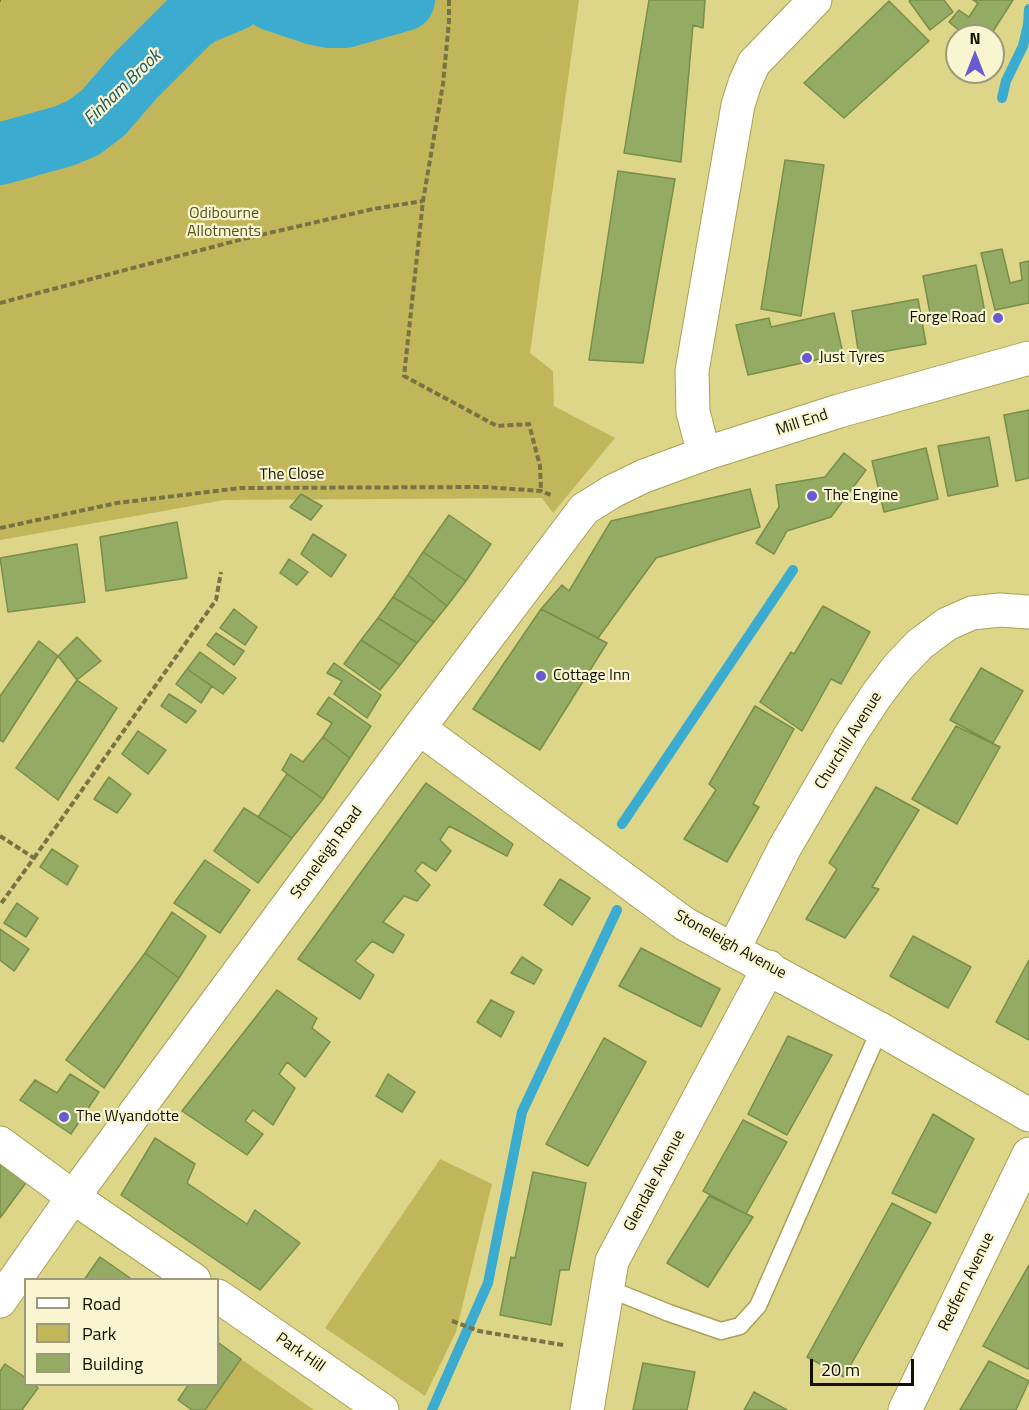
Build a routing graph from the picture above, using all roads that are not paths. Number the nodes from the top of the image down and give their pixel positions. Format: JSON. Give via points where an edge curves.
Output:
{"nodes":[{"id":1,"x":815,"y":0,"type":"edge"},
{"id":2,"x":1029,"y":358,"type":"edge"},
{"id":3,"x":704,"y":454,"type":"junction"},
{"id":4,"x":584,"y":509,"type":"joint"},
{"id":5,"x":1029,"y":612,"type":"edge"},
{"id":6,"x":419,"y":728,"type":"junction"},
{"id":7,"x":733,"y":950,"type":"junction"},
{"id":8,"x":769,"y":967,"type":"junction"},
{"id":9,"x":880,"y":1029,"type":"junction"},
{"id":10,"x":1029,"y":1115,"type":"edge"},
{"id":11,"x":0,"y":1143,"type":"edge"},
{"id":12,"x":1029,"y":1154,"type":"edge"},
{"id":13,"x":73,"y":1197,"type":"junction"},
{"id":14,"x":191,"y":1278,"type":"edge"},
{"id":15,"x":607,"y":1288,"type":"junction"},
{"id":16,"x":219,"y":1297,"type":"edge"},
{"id":17,"x":0,"y":1301,"type":"edge"},
{"id":18,"x":382,"y":1410,"type":"edge"},
{"id":19,"x":587,"y":1410,"type":"edge"},
{"id":20,"x":906,"y":1410,"type":"edge"}],
"edges":[{"from":1,"to":3,"type":"street","via":[[754,63],[738,105],[692,371],[693,412]]},
{"from":2,"to":3,"type":"street","name":"Mill End"},
{"from":3,"to":4,"type":"street","name":"Mill End","via":[[644,476]]},
{"from":4,"to":6,"type":"street","name":"Stoneleigh Road"},
{"from":5,"to":7,"type":"street","name":"Churchill Avenue","via":[[972,613],[947,624],[898,667],[851,734],[785,847]]},
{"from":6,"to":7,"type":"street","name":"Stoneleigh Avenue","via":[[686,924]]},
{"from":6,"to":13,"type":"street","name":"Stoneleigh Road"},
{"from":7,"to":8,"type":"street","name":"Stoneleigh Avenue"},
{"from":8,"to":9,"type":"street","name":"Stoneleigh Avenue"},
{"from":8,"to":15,"type":"street","name":"Glendale Avenue","via":[[612,1261]]},
{"from":9,"to":10,"type":"street","name":"Stoneleigh Avenue"},
{"from":9,"to":15,"type":"lane","via":[[758,1306],[740,1326],[721,1331]]},
{"from":11,"to":13,"type":"street"},
{"from":12,"to":20,"type":"street","name":"Redfern Avenue"},
{"from":13,"to":14,"type":"street"},
{"from":13,"to":17,"type":"street","name":"Stoneleigh Road"},
{"from":15,"to":19,"type":"street","name":"Glendale Avenue"},
{"from":16,"to":18,"type":"street","name":"Park Hill"}]}
